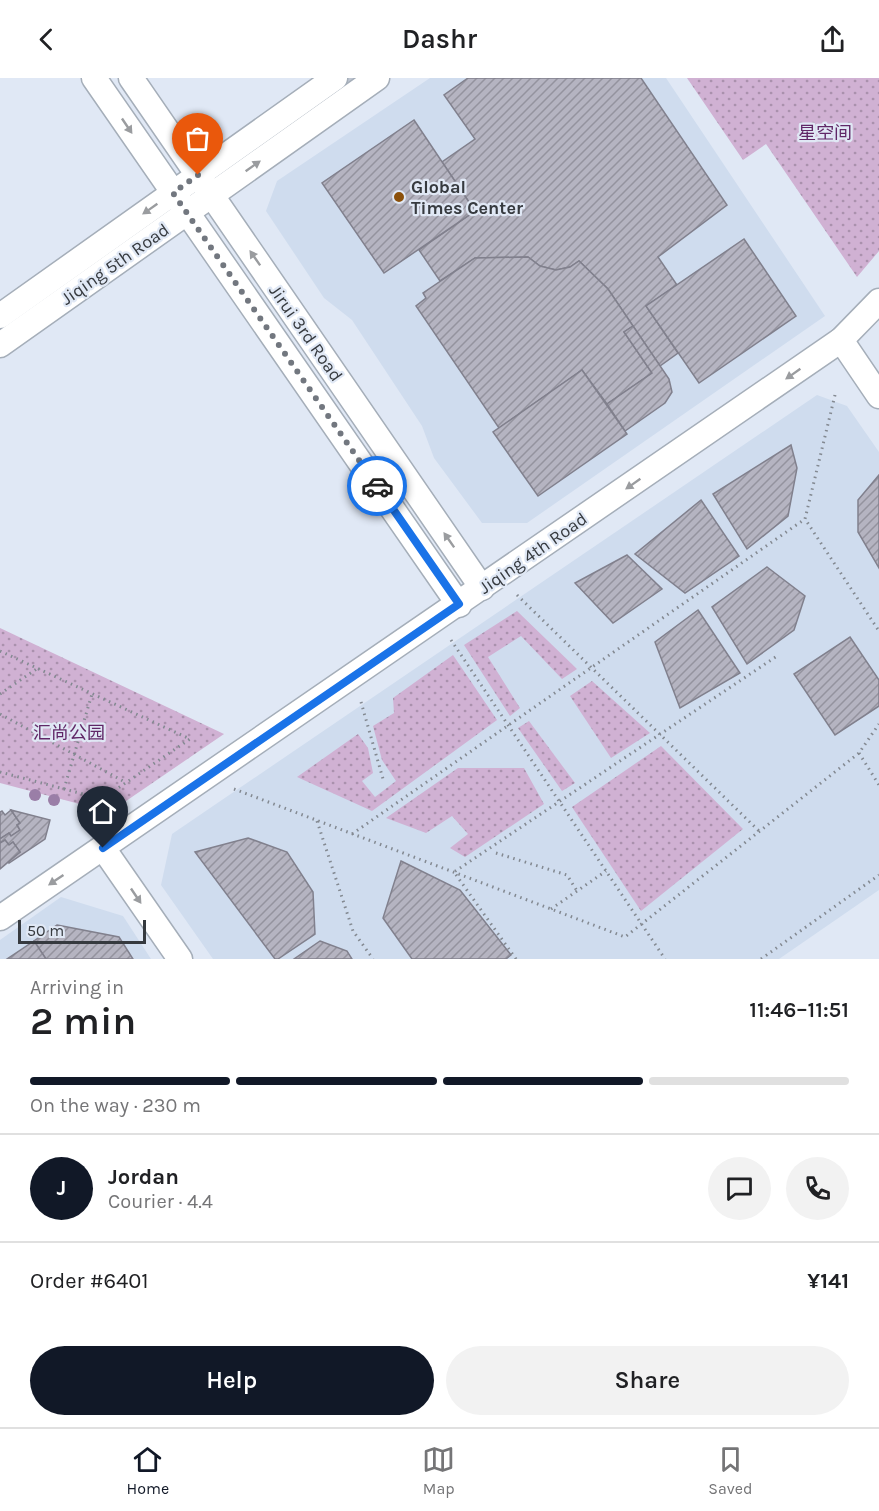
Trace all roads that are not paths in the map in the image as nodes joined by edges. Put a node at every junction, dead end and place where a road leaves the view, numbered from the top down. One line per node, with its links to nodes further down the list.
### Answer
1 (94, 78): 6 (street, Jirui 3rd Road, one-way to 6)
2 (131, 78): 5 (street, Jirui 3rd Road)
3 (335, 78): 5 (street, Jiqing 5th Road)
4 (377, 78): 7 (street, Jiqing 5th Road, one-way to 4)
5 (198, 175): 6 (street, Jiqing 5th Road); 7 (street, Jirui 3rd Road)
6 (173, 193): 8 (street, Jirui 3rd Road); 10 (street, Jiqing 5th Road, one-way to 10)
7 (212, 196): 8 (street, Jiqing 5th Road); 14 (street, Jirui 3rd Road, one-way to 7)
8 (186, 213): 12 (street, Jiqing 5th Road); 15 (street, Jirui 3rd Road)
9 (879, 301): 11 (street, Jiqing 4th Road)
10 (0, 316)
11 (841, 340): 13 (street); 14 (street, Jiqing 4th Road, one-way to 14)
12 (0, 345)
13 (879, 396)
14 (482, 588): 15 (street, Jiqing 4th Road)
15 (459, 604): 16 (street, Jiqing 4th Road)
16 (103, 848): 17 (street, Jiqing 4th Road, one-way to 17); 18 (street, one-way to 18)
17 (0, 918)
18 (180, 959)

